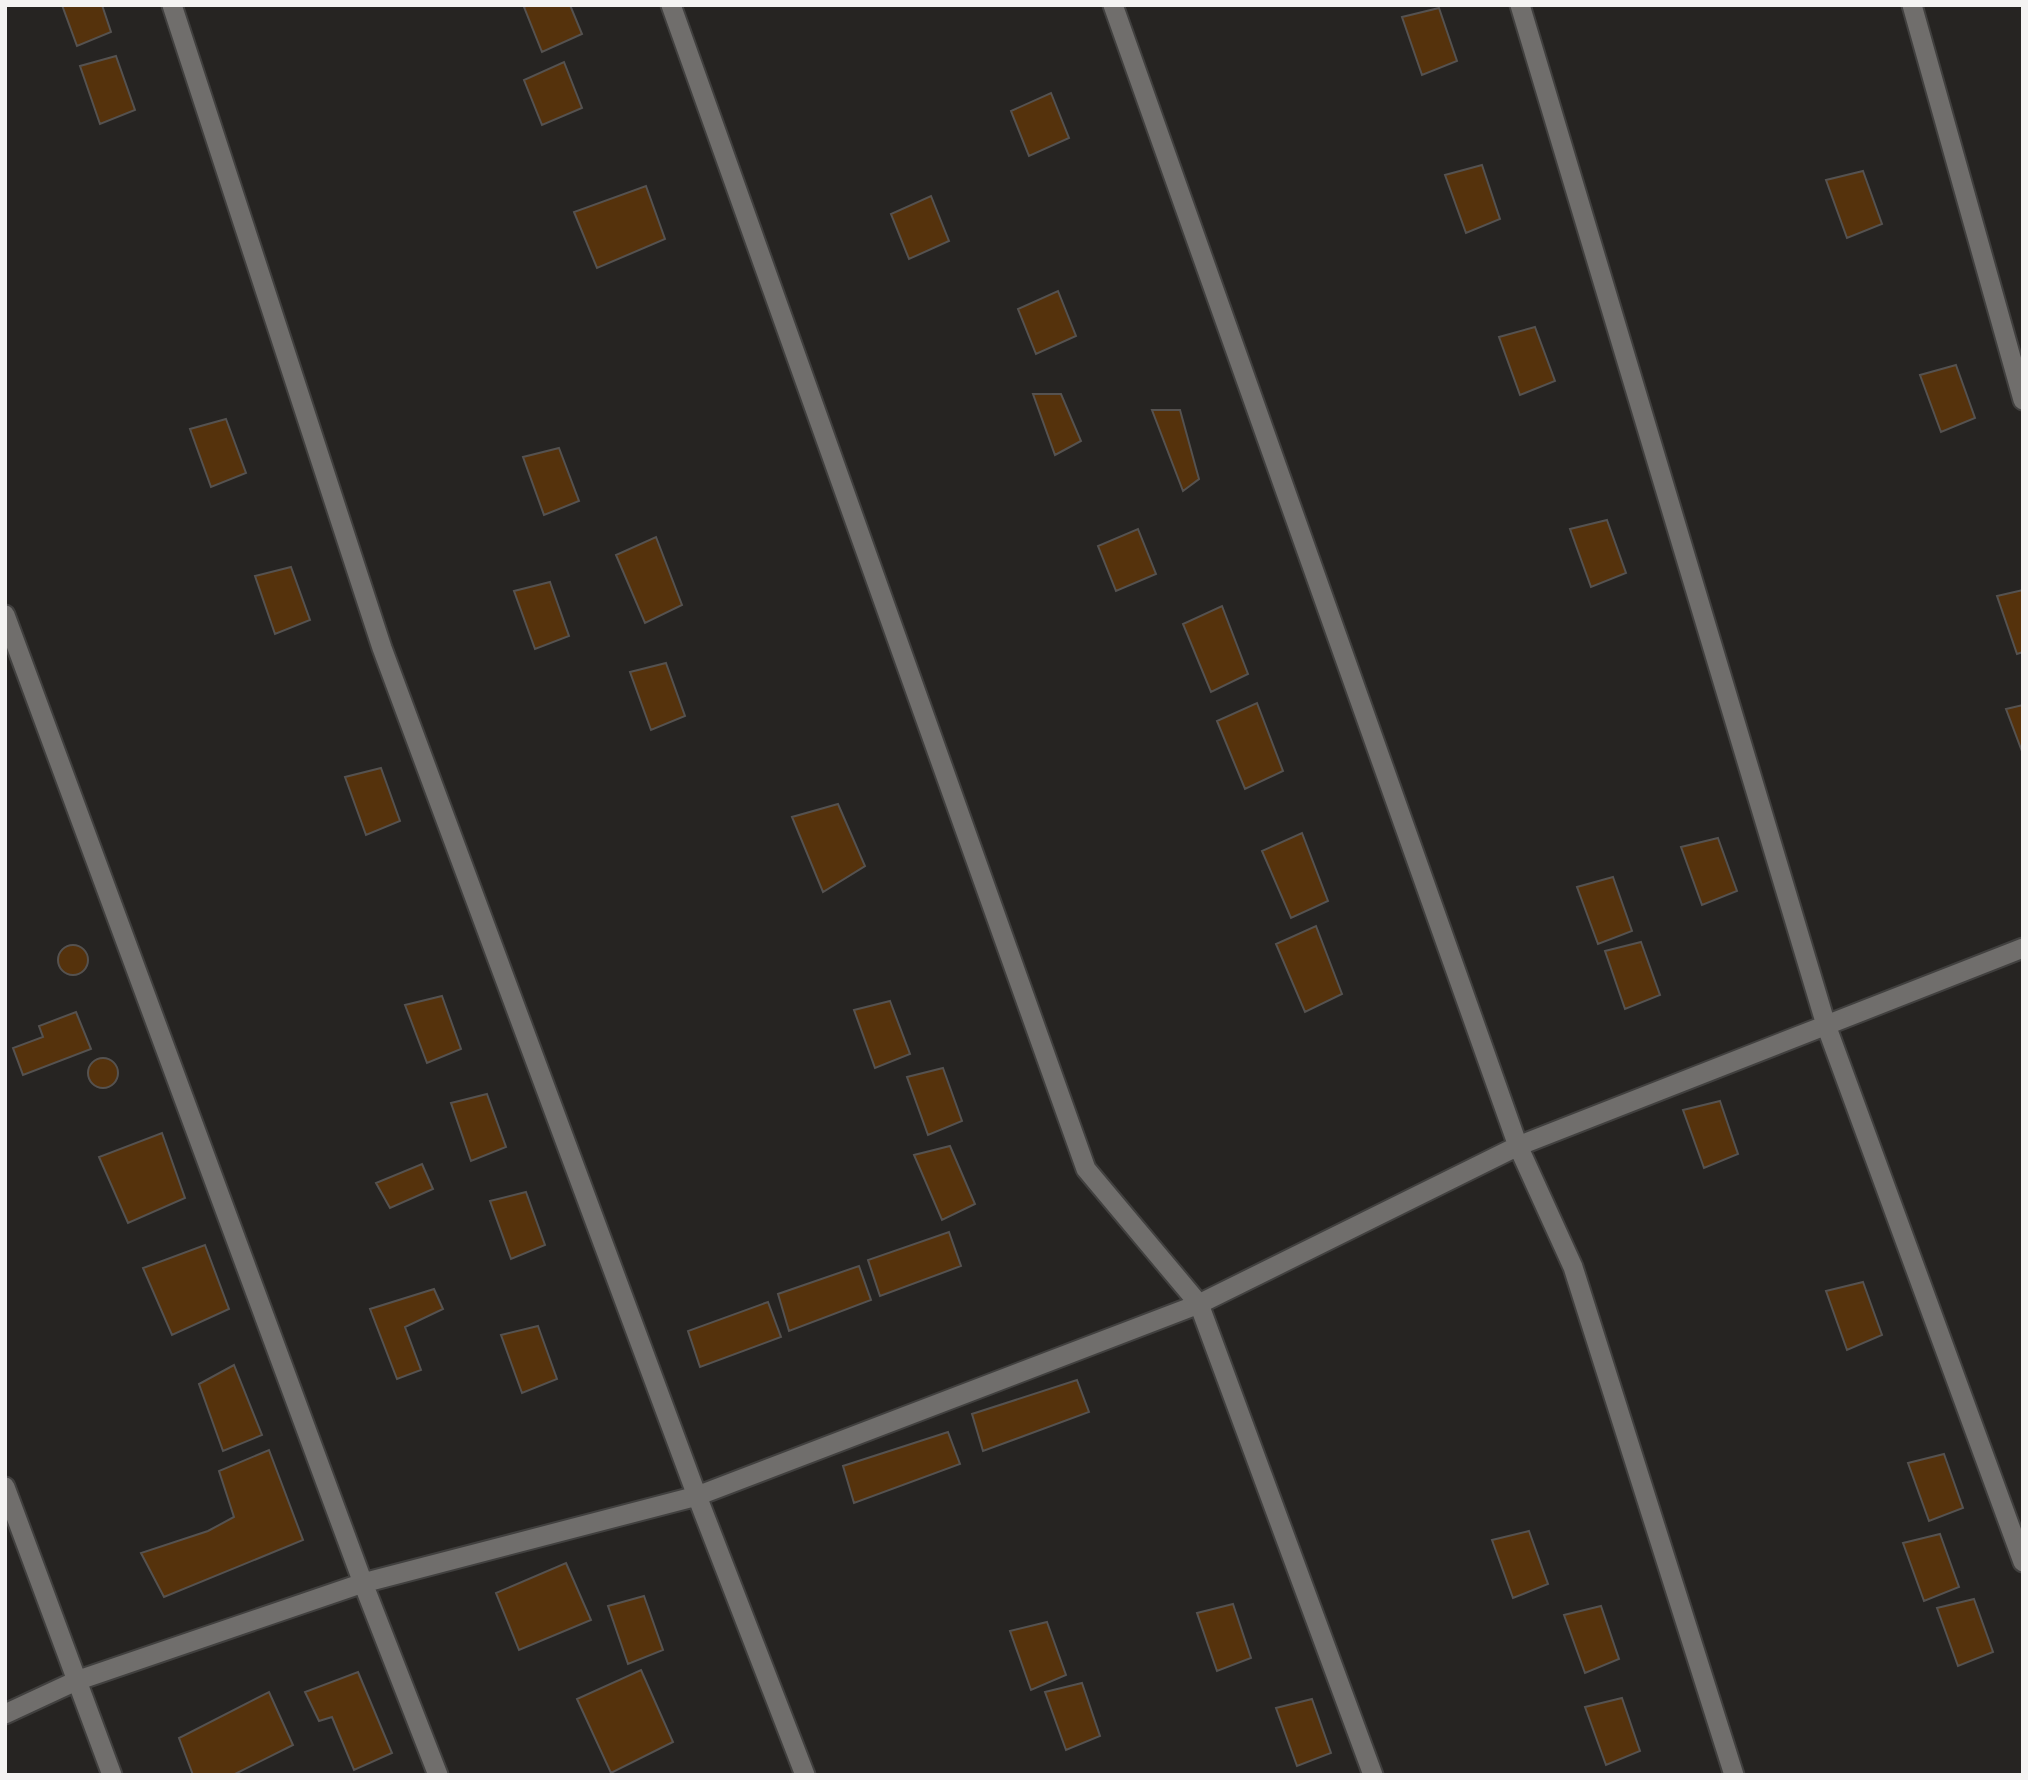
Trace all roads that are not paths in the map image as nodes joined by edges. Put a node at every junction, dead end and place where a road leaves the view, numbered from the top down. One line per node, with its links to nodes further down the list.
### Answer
1 (172, 5): 13 (street)
2 (671, 5): 11 (street)
3 (1113, 5): 10 (street)
4 (1520, 5): 9 (street)
5 (1912, 5): 6 (street)
6 (2023, 400)
7 (5, 615): 15 (street)
8 (2023, 948): 9 (street)
9 (1826, 1026): 10 (street); 14 (street)
10 (1518, 1146): 11 (street); 22 (street)
11 (1199, 1304): 13 (street); 21 (street)
12 (5, 1487): 16 (street)
13 (697, 1496): 15 (street); 20 (street)
14 (2023, 1562)
15 (363, 1583): 16 (street); 19 (street)
16 (76, 1681): 17 (street); 18 (street)
17 (5, 1714)
18 (113, 1775)
19 (438, 1775)
20 (805, 1775)
21 (1373, 1775)
22 (1734, 1775)

